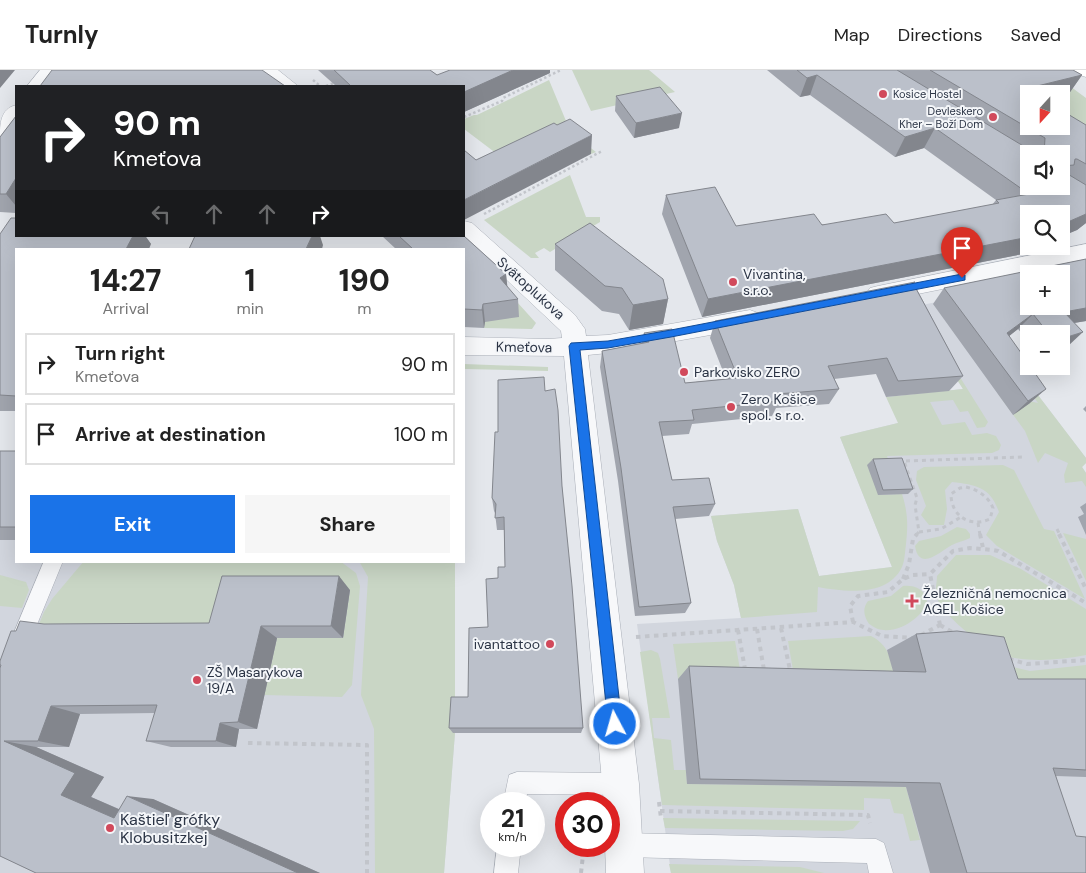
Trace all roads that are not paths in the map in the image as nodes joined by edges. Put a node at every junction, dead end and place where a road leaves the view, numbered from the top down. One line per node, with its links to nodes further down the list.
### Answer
1 (49, 70): 5 (street)
2 (267, 70): 6 (street)
3 (1082, 70): 4 (street)
4 (1086, 72)
5 (37, 85)
6 (288, 85)
7 (15, 112): 8 (street)
8 (0, 132)
9 (474, 221): 14 (street, Svätoplukova)
10 (1086, 252): 11 (street)
11 (854, 298)
12 (769, 315): 14 (street, Kmeťova)
13 (465, 346): 14 (street, Kmeťova)
14 (574, 346): 17 (street, Svätoplukova)
15 (53, 563): 16 (lane)
16 (12, 661)
17 (621, 784): 18 (lane); 21 (street, Svätoplukova)
18 (516, 792)
19 (508, 857): 22 (lane)
20 (878, 862): 21 (lane)
21 (624, 865)
22 (506, 873)

